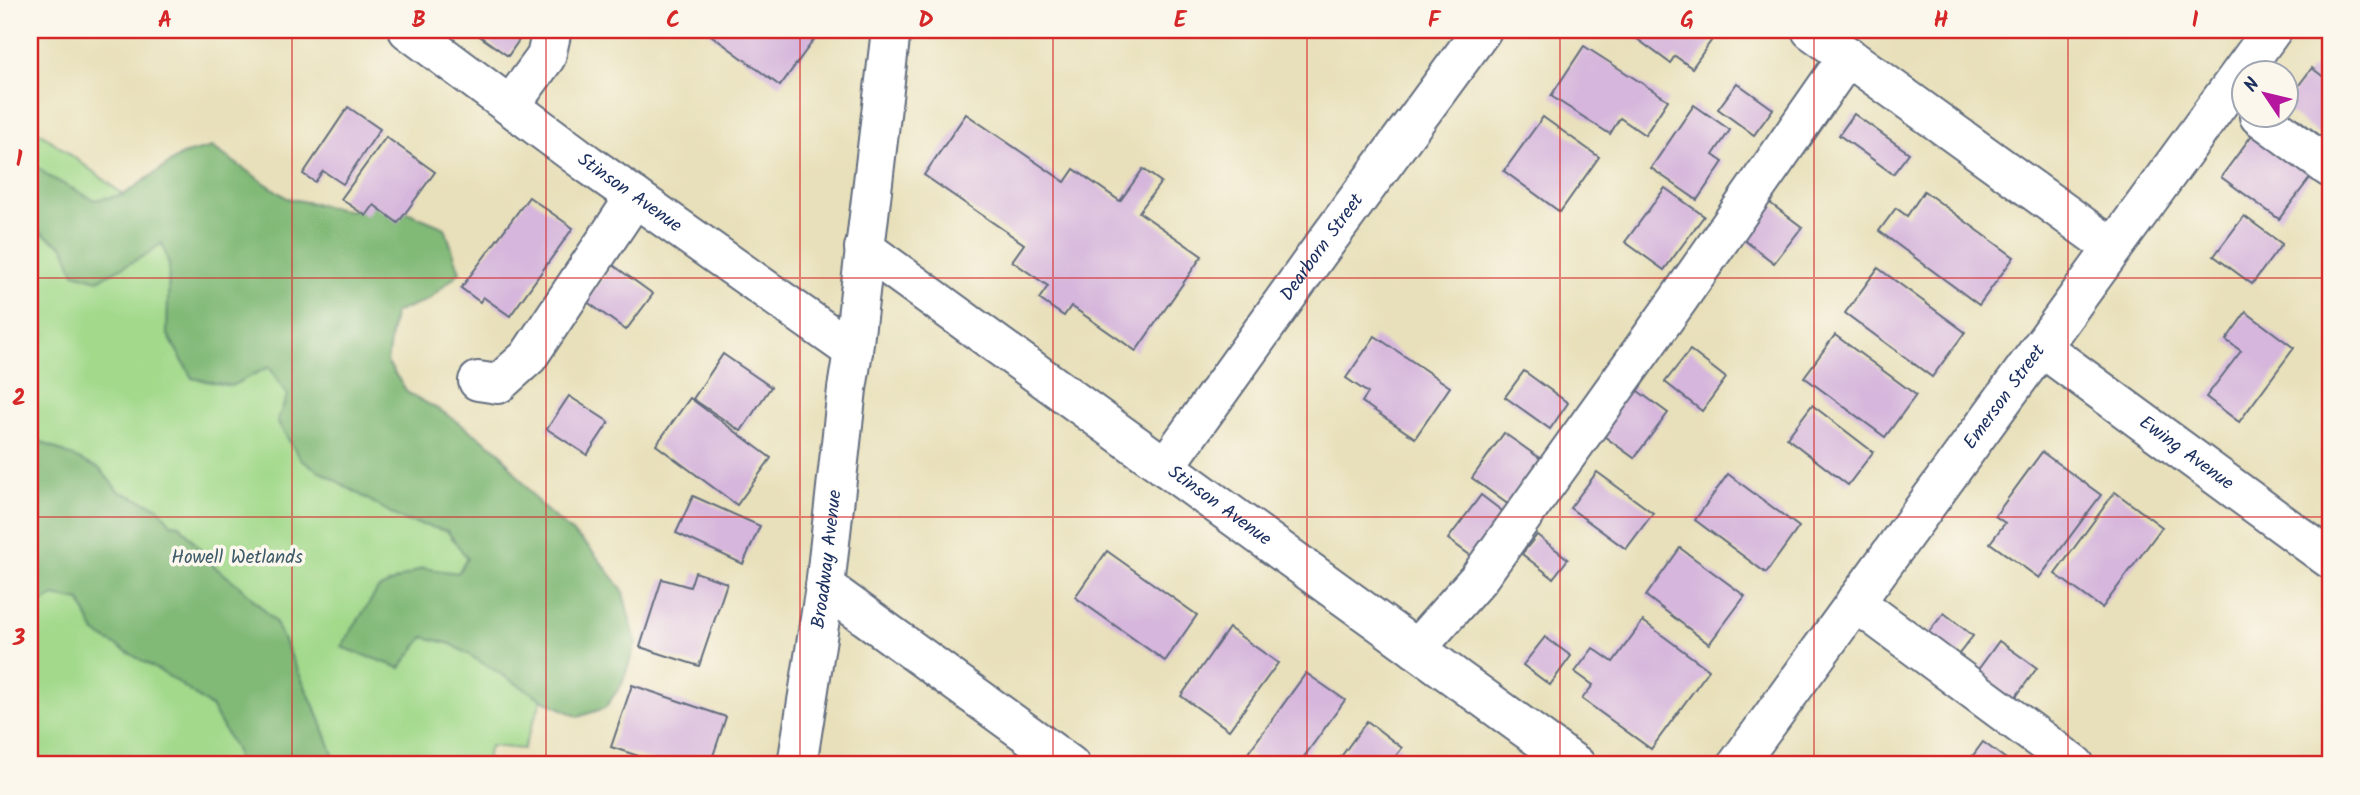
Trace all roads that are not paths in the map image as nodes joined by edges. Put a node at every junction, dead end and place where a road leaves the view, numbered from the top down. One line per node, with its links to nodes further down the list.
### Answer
1 (408, 30): 10 (street, Stinson Avenue)
2 (552, 30): 10 (street)
3 (891, 30): 14 (street)
4 (1482, 30): 19 (street, Dearborn Street)
5 (1811, 30): 7 (street)
6 (2272, 30): 8 (street, Emerson Street)
7 (1848, 56): 15 (street); 23 (street)
8 (2256, 60)
9 (2230, 105): 15 (street, Emerson Street)
10 (510, 106): 13 (street, Stinson Avenue)
11 (2278, 130): 12 (street)
12 (2330, 168)
13 (635, 197): 17 (street, Stinson Avenue); 18 (street)
14 (864, 248): 17 (street, Broadway Avenue); 19 (street, Stinson Avenue)
15 (2113, 248): 16 (street, Emerson Street)
16 (2041, 347): 20 (street, Ewing Avenue); 22 (street, Emerson Street)
17 (853, 351): 21 (street, Broadway Avenue)
18 (478, 381)
19 (1165, 467): 23 (street, Stinson Avenue)
20 (2330, 559)
21 (825, 587): 24 (street, Broadway Avenue); 25 (street)
22 (1855, 602): 27 (street, Emerson Street); 28 (street)
23 (1416, 649): 26 (street, Stinson Avenue)
24 (797, 765)
25 (1070, 765)
26 (1576, 765)
27 (1737, 765)
28 (2075, 765)

